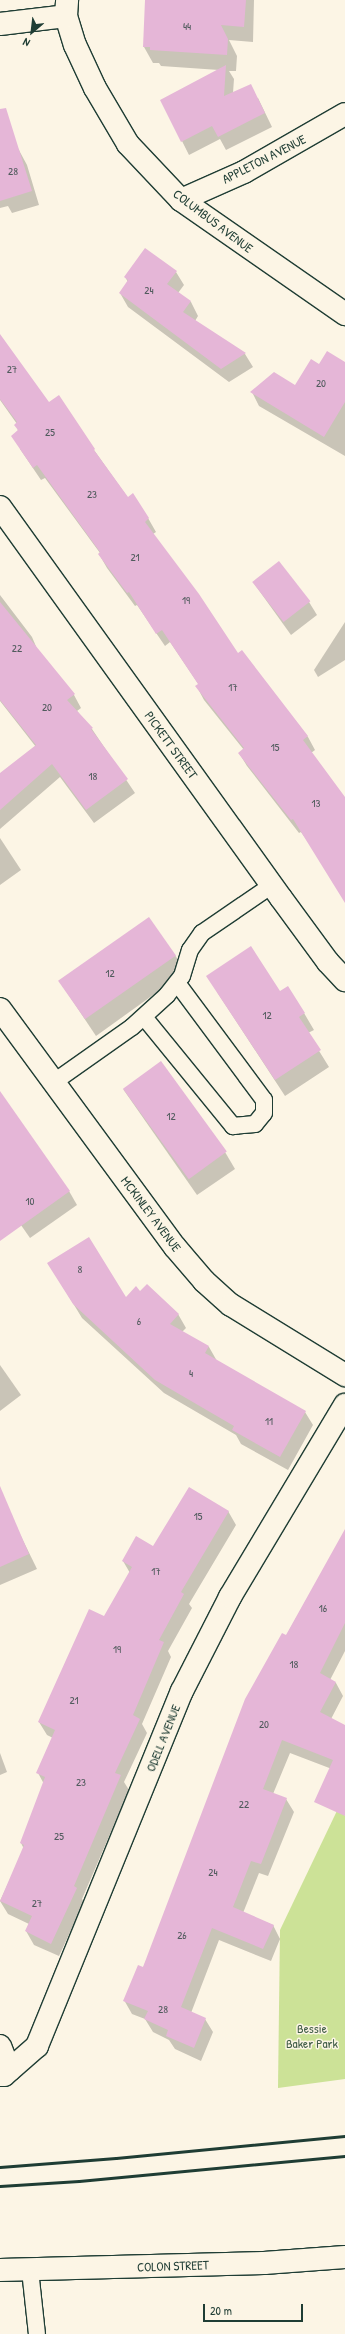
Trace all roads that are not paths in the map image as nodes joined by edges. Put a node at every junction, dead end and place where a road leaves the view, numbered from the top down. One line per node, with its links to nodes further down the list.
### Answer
1 (66, 8): 2 (street); 4 (street, COLUMBUS AVENUE)
2 (0, 24)
3 (345, 114): 4 (street, APPLETON AVENUE)
4 (181, 200): 5 (street, COLUMBUS AVENUE)
5 (345, 314)
6 (0, 507): 7 (street, PICKETT STREET)
7 (272, 885): 8 (street, PICKETT STREET); 9 (lane)
8 (345, 980)
9 (177, 983): 11 (lane); 11 (lane)
10 (0, 1009): 12 (street, MCKINLEY AVENUE)
11 (144, 1016): 12 (lane)
12 (54, 1082): 13 (street, MCKINLEY AVENUE)
13 (345, 1375)
14 (345, 1405): 16 (street, ODELL AVENUE)
15 (0, 2046): 16 (street)
16 (5, 2073)
17 (345, 2257): 19 (street, COLON STREET)
18 (0, 2270): 19 (street, COLON STREET)
19 (30, 2270): 20 (lane)
20 (37, 2334)

